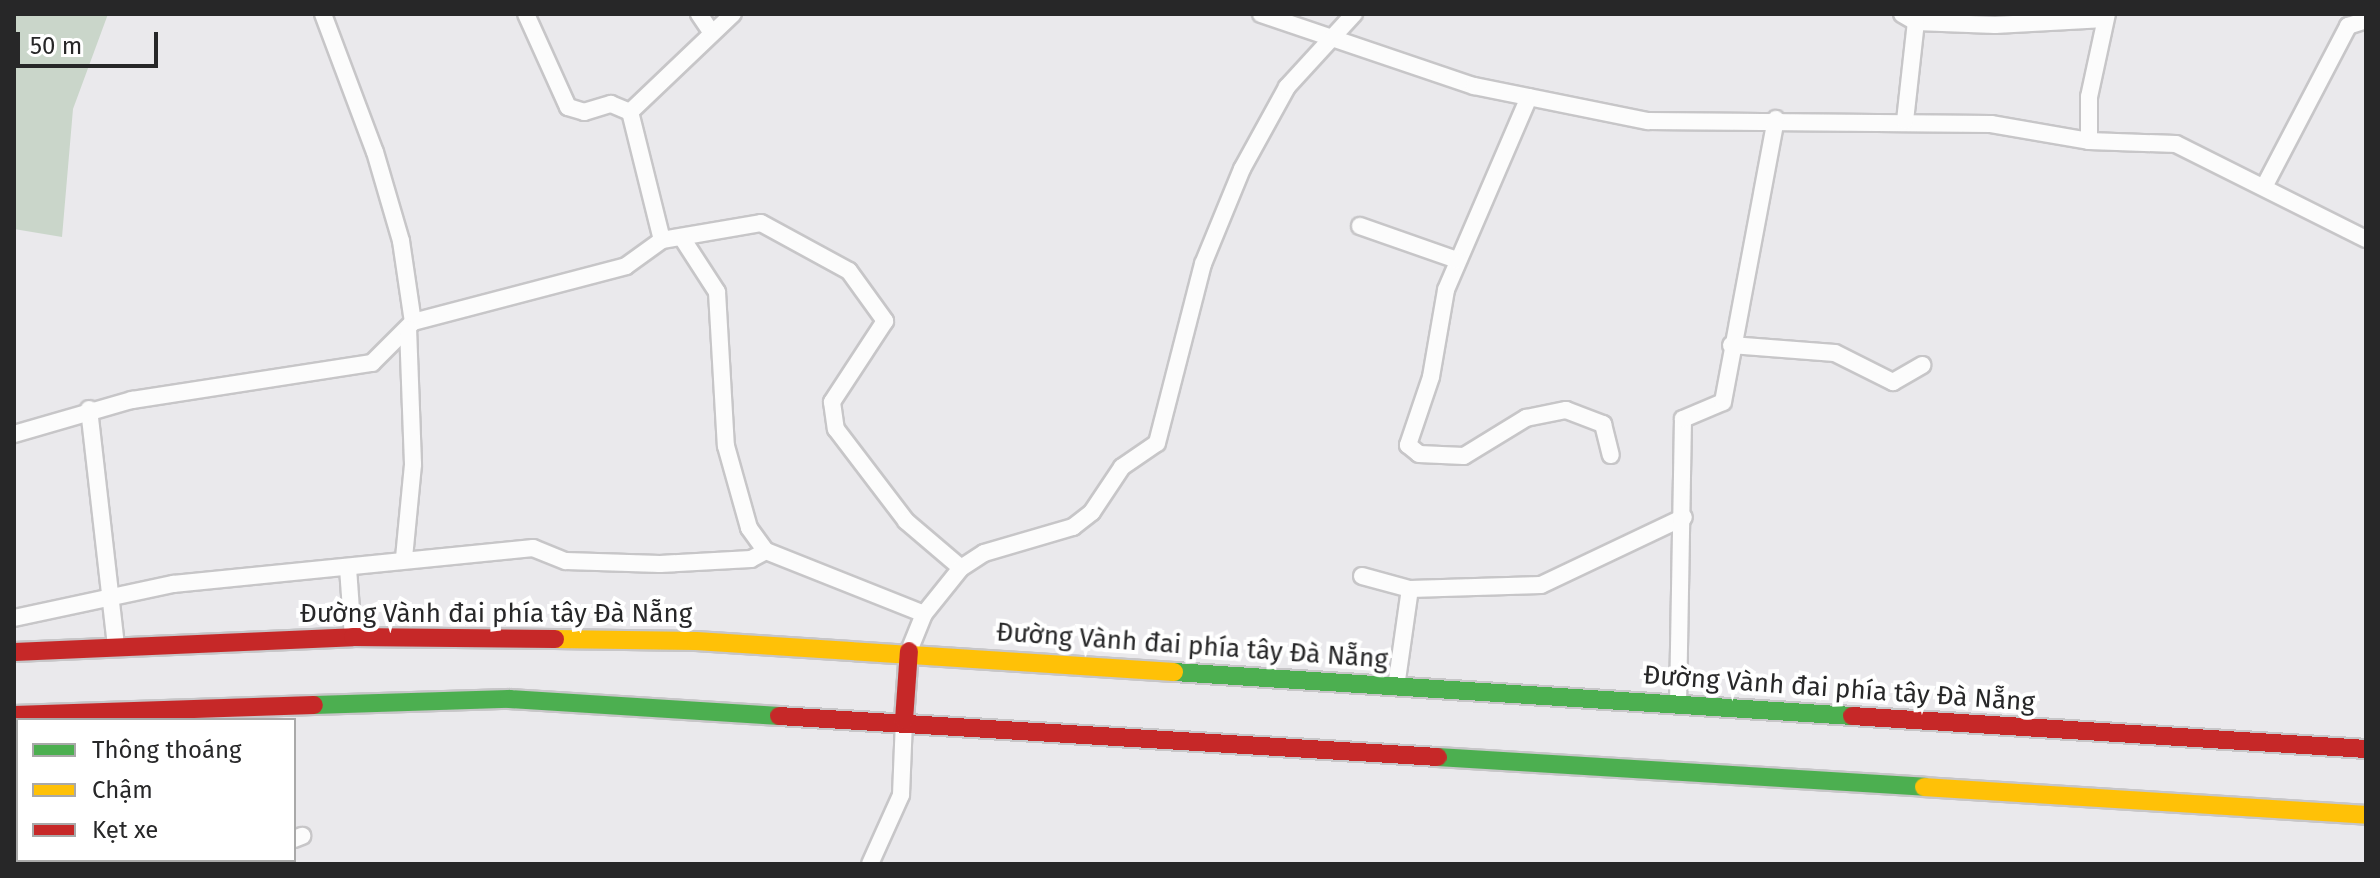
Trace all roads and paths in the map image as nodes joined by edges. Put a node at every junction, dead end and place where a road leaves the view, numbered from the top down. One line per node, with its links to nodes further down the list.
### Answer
1 (323, 14): 23 (street)
2 (526, 14): 13 (street)
3 (699, 14): 10 (street)
4 (733, 14): 10 (street)
5 (1261, 14): 11 (street)
6 (1354, 14): 11 (street)
7 (2106, 17): 8 (street); 16 (street)
8 (1909, 18): 15 (street)
9 (2366, 20): 17 (street)
10 (712, 33): 13 (street)
11 (1329, 40): 12 (street); 33 (street)
12 (1529, 97): 14 (street); 22 (street)
13 (630, 112): 20 (street)
14 (1776, 119): 15 (street); 24 (street)
15 (1905, 121): 16 (street)
16 (2089, 141): 17 (street)
17 (2264, 187): 19 (street)
18 (1360, 226): 22 (street)
19 (2366, 239)
20 (662, 240): 21 (street); 23 (street)
21 (684, 241): 30 (street); 33 (street)
22 (1457, 260): 28 (street)
23 (410, 325): 26 (street); 31 (street)
24 (1731, 345): 25 (street); 29 (street)
25 (1922, 365)
26 (89, 409): 27 (street); 36 (street)
27 (14, 434)
28 (1611, 455)
29 (1684, 517): 35 (street); 44 (street)
30 (766, 551): 31 (street); 37 (street)
31 (404, 558): 32 (street)
32 (348, 568): 36 (street); 39 (street)
33 (961, 568): 37 (street)
34 (1362, 576): 35 (street)
35 (1410, 589): 43 (street)
36 (112, 594): 38 (street); 40 (street)
37 (924, 614): 41 (street)
38 (14, 618)
39 (353, 637): 40 (main road, Đường Vành đai phía tây Đà Nẵng); 41 (main road, Đường Vành đai phía tây Đà Nẵng)
40 (116, 645): 42 (main road, Đường Vành đai phía tây Đà Nẵng)
41 (909, 651): 43 (main road, Đường Vành đai phía tây Đà Nẵng); 47 (main road)
42 (14, 652)
43 (1396, 687): 44 (main road, Đường Vành đai phía tây Đà Nẵng)
44 (1678, 705): 48 (main road, Đường Vành đai phía tây Đà Nẵng)
45 (240, 712): 46 (main road); 47 (main road)
46 (14, 715)
47 (904, 720): 49 (main road); 50 (street)
48 (2366, 749)
49 (2366, 815)
50 (870, 864)

